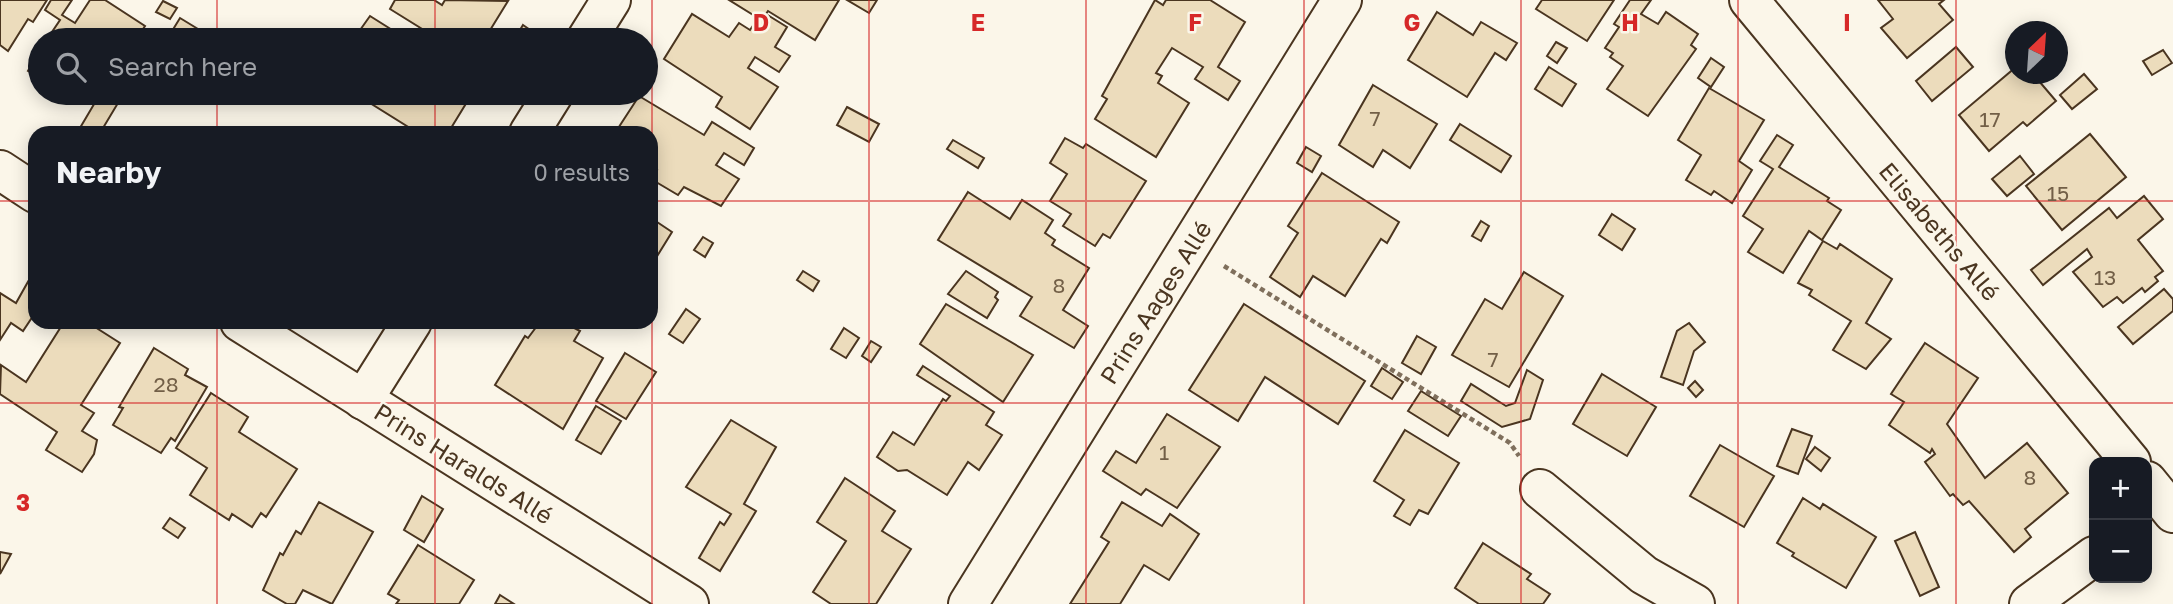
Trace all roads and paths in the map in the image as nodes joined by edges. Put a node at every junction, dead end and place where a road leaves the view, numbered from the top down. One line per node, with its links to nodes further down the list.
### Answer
1 (611, 0): 4 (street)
2 (1342, 0): 9 (street, Prins Aages Allé)
3 (1749, 0): 13 (street, Elisabeths Allé)
4 (594, 28)
5 (546, 105): 6 (street)
6 (533, 126)
7 (0, 170): 8 (street)
8 (28, 188)
9 (1190, 245): 14 (path); 17 (street, Prins Aages Allé)
10 (251, 329): 12 (street, Prins Haralds Allé)
11 (408, 329): 12 (street)
12 (363, 400): 16 (street, Prins Haralds Allé)
13 (2128, 457)
14 (1540, 489): 18 (street)
15 (2089, 560): 19 (street)
16 (689, 604)
17 (968, 604)
18 (1695, 604)
19 (2029, 604)

